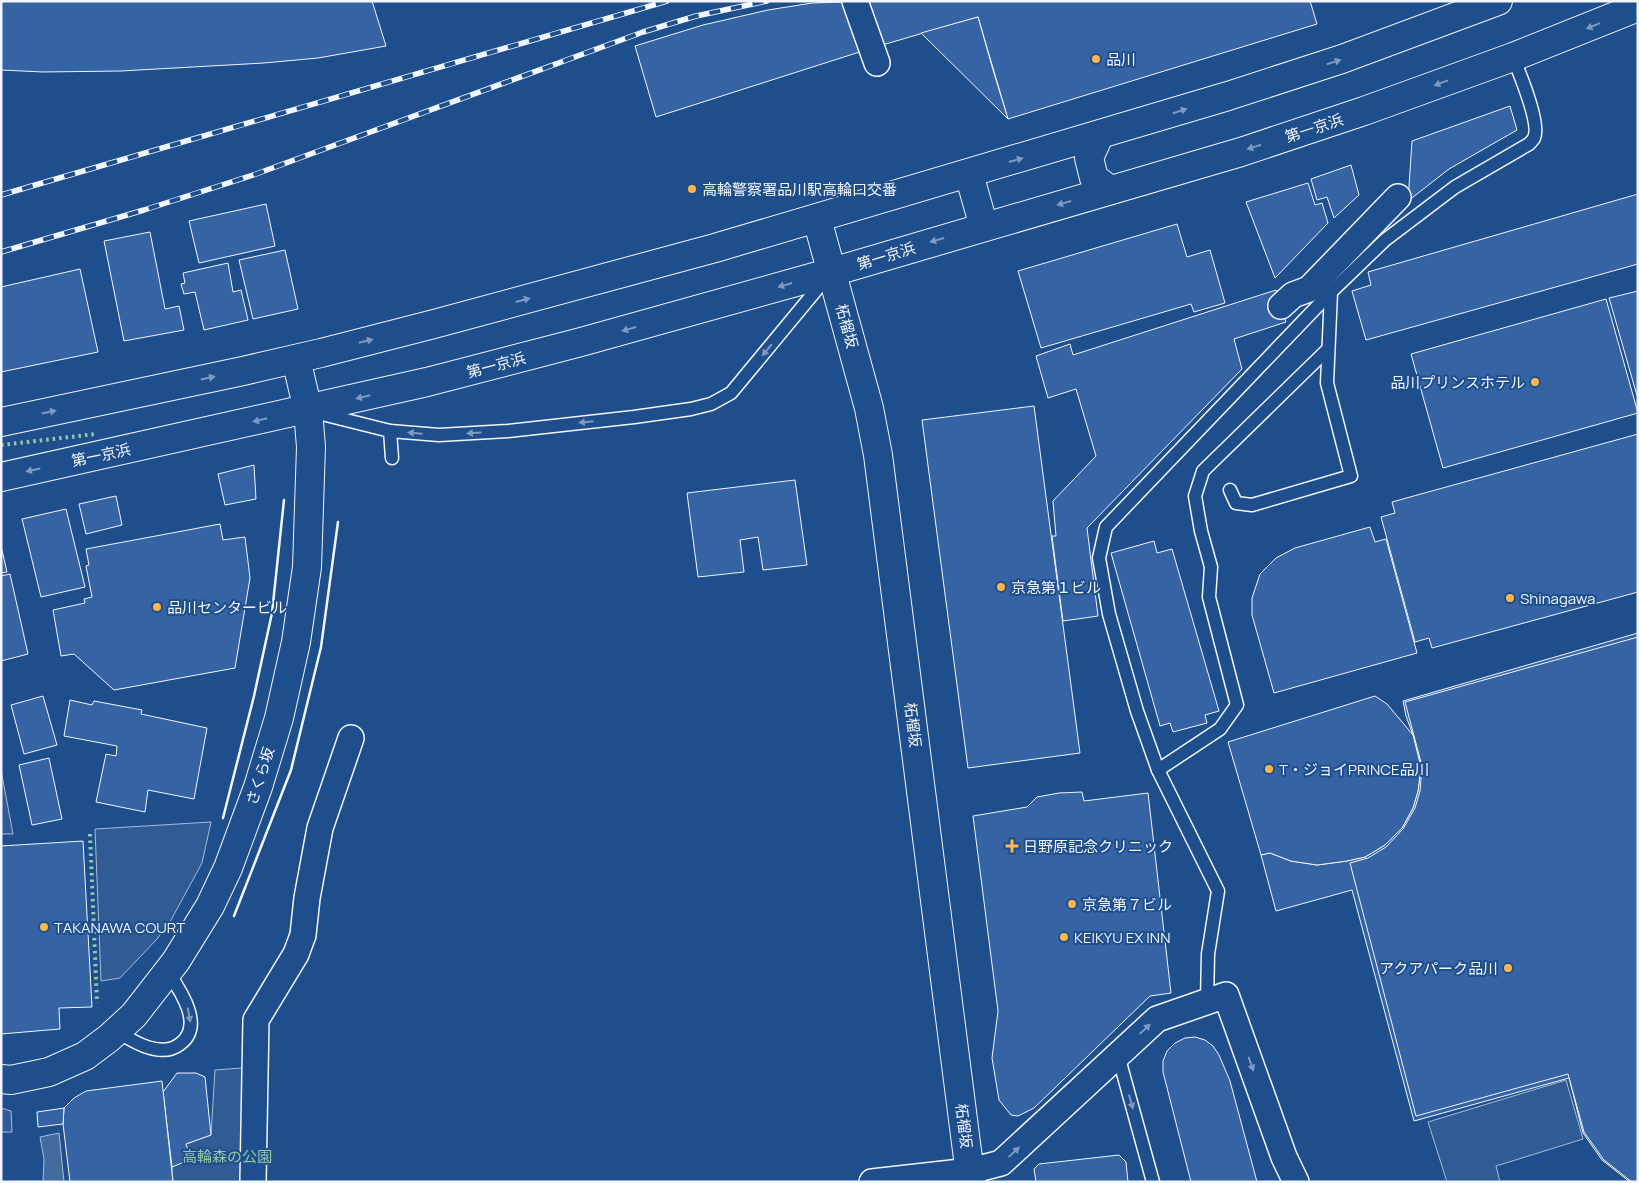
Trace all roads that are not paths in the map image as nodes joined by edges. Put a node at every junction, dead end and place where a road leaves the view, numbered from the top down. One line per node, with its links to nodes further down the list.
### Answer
1 (855, 1): 5 (street)
2 (1498, 1): 6 (main road, one-way to 2)
3 (1638, 8): 4 (main road, 第一京浜, one-way to 4)
4 (1513, 57): 8 (main road, 第一京浜, one-way to 8); 13 (lane)
5 (877, 63)
6 (1099, 136): 7 (main road, one-way to 6); 8 (main road)
7 (969, 174): 10 (main road); 11 (main road)
8 (1110, 190): 11 (main road, 第一京浜, one-way to 11)
9 (1398, 197): 14 (street)
10 (817, 219): 12 (main road, 柘榴坂); 16 (main road, one-way to 10)
11 (984, 227): 12 (main road, 第一京浜, one-way to 12)
12 (832, 272): 17 (main road, 第一京浜, one-way to 17); 19 (lane, one-way to 19); 30 (main road, 柘榴坂)
13 (1331, 292): 15 (lane); 24 (lane)
14 (1280, 306)
15 (1328, 350): 22 (lane); 24 (lane)
16 (296, 359): 17 (main road, さくら坂); 18 (main road, one-way to 16)
17 (308, 410): 19 (lane); 21 (main road, 第一京浜, one-way to 21); 25 (main road, さくら坂)
18 (1, 422)
19 (390, 431): 20 (lane)
20 (392, 458)
21 (1, 477)
22 (1230, 490)
23 (351, 738): 31 (street)
24 (1158, 770): 26 (lane)
25 (168, 972): 27 (main road, さくら坂); 27 (lane, one-way to 27)
26 (1207, 1001): 28 (street, one-way to 26); 34 (street, one-way to 34)
27 (116, 1031): 29 (main road, さくら坂)
28 (1118, 1055): 30 (street, one-way to 28); 33 (lane, one-way to 33)
29 (1, 1079)
30 (971, 1177): 32 (street)
31 (253, 1182)
32 (872, 1182)
33 (1153, 1182)
34 (1296, 1182)

